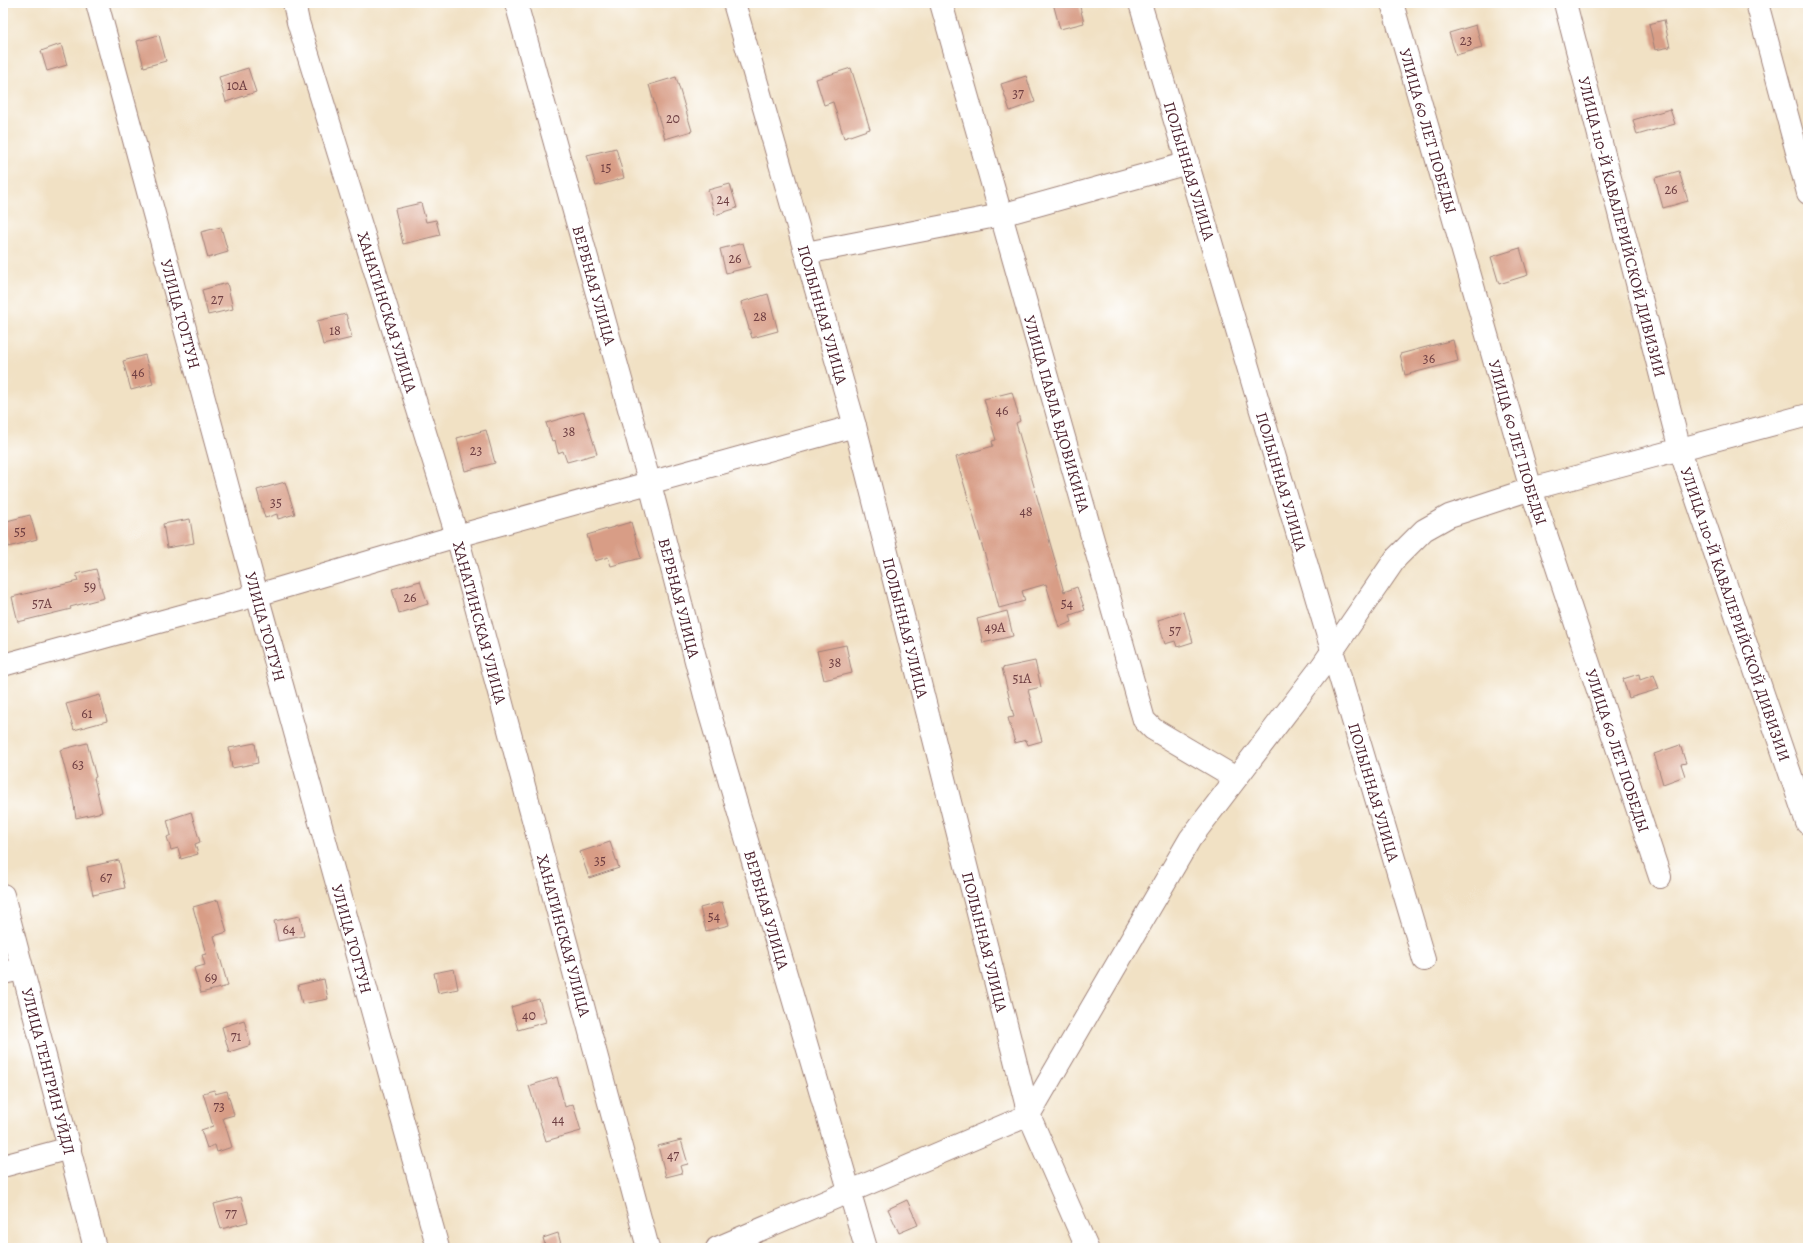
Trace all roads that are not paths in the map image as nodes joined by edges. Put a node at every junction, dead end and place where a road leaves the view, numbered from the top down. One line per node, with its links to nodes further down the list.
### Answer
1 (97, 3): 20 (street, УЛИЦА ТОГТУН)
2 (294, 3): 19 (street, ХАНАТИНСКАЯ УЛИЦА)
3 (516, 3): 17 (street, ВЕРБНАЯ УЛИЦА)
4 (734, 3): 13 (street, ПОЛЫННАЯ УЛИЦА)
5 (941, 3): 12 (street, УЛИЦА ПАВЛА ВДОВИКИНА)
6 (1140, 3): 10 (street, ПОЛЫННАЯ УЛИЦА)
7 (1392, 3): 18 (street, УЛИЦА 60 ЛЕТ ПОБЕДЫ)
8 (1565, 3): 16 (street, УЛИЦА 110-Й КАВАЛЕРИЙСКОЙ ДИВИЗИИ)
9 (1757, 3): 11 (street)
10 (1188, 163): 12 (street); 21 (street, ПОЛЫННАЯ УЛИЦА)
11 (1808, 193)
12 (1001, 215): 13 (street); 23 (street, УЛИЦА ПАВЛА ВДОВИКИНА)
13 (806, 253): 15 (street, ПОЛЫННАЯ УЛИЦА)
14 (1808, 415): 16 (street)
15 (855, 426): 17 (street); 29 (street, ПОЛЫННАЯ УЛИЦА)
16 (1680, 450): 18 (street); 24 (street, УЛИЦА 110-Й КАВАЛЕРИЙСКОЙ ДИВИЗИИ)
17 (650, 484): 19 (street); 32 (street, ВЕРБНАЯ УЛИЦА)
18 (1531, 489): 21 (street); 25 (street, УЛИЦА 60 ЛЕТ ПОБЕДЫ)
19 (457, 536): 20 (street); 35 (street, ХАНАТИНСКАЯ УЛИЦА)
20 (257, 595): 22 (street); 34 (street, УЛИЦА ТОГТУН)
21 (1332, 651): 23 (street); 27 (street, ПОЛЫННАЯ УЛИЦА)
22 (3, 665)
23 (1236, 778): 29 (street)
24 (1807, 823)
25 (1660, 877)
26 (3, 895): 28 (street, УЛИЦА ТЕНГРИН УЙДЛ)
27 (1424, 960)
28 (12, 971): 30 (street, УЛИЦА ТЕНГРИН УЙДЛ)
29 (1029, 1115): 32 (street); 38 (street, ПОЛЫННАЯ УЛИЦА)
30 (70, 1148): 31 (street); 33 (street, УЛИЦА ТЕНГРИН УЙДЛ)
31 (3, 1166)
32 (849, 1191): 36 (street); 37 (street, ВЕРБНАЯ УЛИЦА)
33 (95, 1248)
34 (438, 1248)
35 (648, 1248)
36 (717, 1248)
37 (866, 1248)
38 (1088, 1248)

